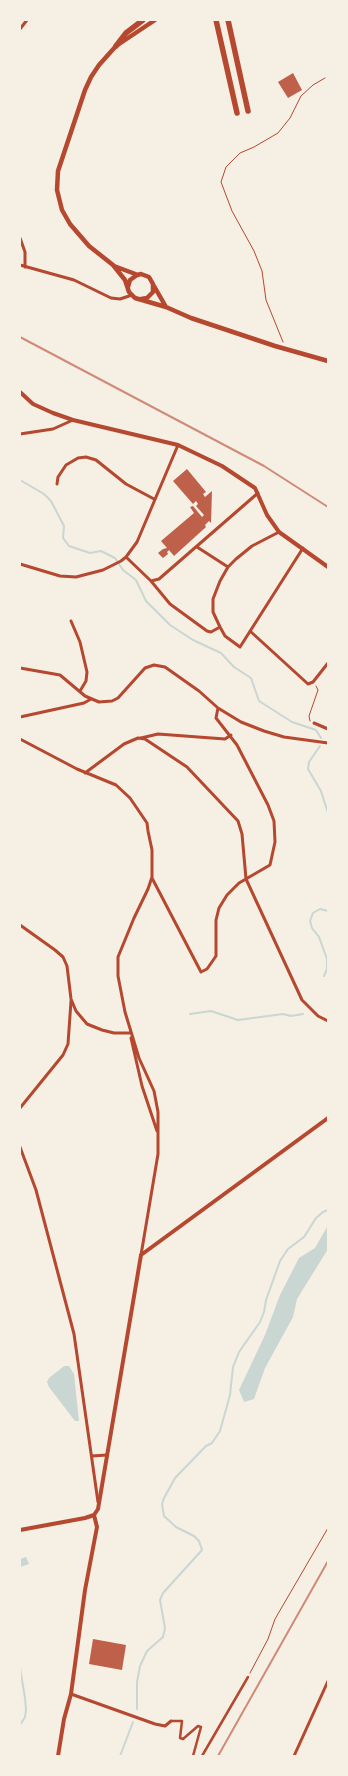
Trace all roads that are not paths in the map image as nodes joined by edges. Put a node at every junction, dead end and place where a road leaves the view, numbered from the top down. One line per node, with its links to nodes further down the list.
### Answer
1 (27, 20): 6 (street)
2 (143, 20): 7 (highway)
3 (155, 20): 7 (main road)
4 (216, 20): 9 (highway)
5 (228, 20): 8 (highway)
6 (20, 29)
7 (116, 46): 12 (main road)
8 (248, 110)
9 (237, 114)
10 (20, 238): 13 (street)
11 (20, 265): 13 (street)
12 (113, 265): 14 (main road); 16 (main road)
13 (25, 267): 17 (street)
14 (138, 275): 15 (main road); 16 (main road)
15 (154, 286): 18 (main road); 19 (main road)
16 (128, 287): 17 (main road)
17 (132, 295): 18 (main road)
18 (141, 299): 19 (main road)
19 (166, 307): 20 (main road)
20 (328, 361)
21 (20, 392): 22 (street)
22 (72, 420): 23 (street); 24 (street)
23 (20, 434)
24 (178, 445): 26 (street); 27 (street)
25 (57, 484): 27 (street)
26 (258, 493): 28 (street); 29 (street)
27 (154, 499): 31 (street)
28 (279, 532): 30 (street); 33 (street)
29 (197, 547): 33 (street); 35 (street)
30 (303, 548): 34 (street); 38 (street)
31 (126, 557): 32 (street); 35 (street)
32 (20, 564)
33 (228, 567): 37 (street)
34 (328, 567)
35 (151, 581): 37 (street)
36 (71, 621): 41 (street)
37 (220, 627): 38 (street)
38 (250, 631): 39 (street)
39 (328, 663)
40 (20, 668): 41 (street)
41 (80, 691): 42 (street)
42 (91, 700): 43 (street); 44 (street)
43 (218, 708): 47 (street); 50 (street)
44 (20, 717)
45 (314, 723): 46 (street)
46 (328, 728)
47 (231, 735): 48 (street); 53 (street)
48 (141, 738): 51 (street); 53 (street)
49 (20, 739): 51 (street)
50 (328, 743)
51 (85, 773): 52 (street)
52 (152, 878): 53 (street); 57 (street)
53 (246, 879): 56 (street)
54 (20, 925): 55 (street)
55 (71, 999): 57 (street); 58 (street)
56 (328, 1022)
57 (131, 1033): 60 (street); 60 (street)
58 (20, 1108)
59 (328, 1118): 62 (street)
60 (158, 1142): 62 (street)
61 (20, 1147): 64 (street)
62 (141, 1255): 63 (street)
63 (107, 1455): 64 (street); 65 (street)
64 (92, 1456): 65 (street)
65 (98, 1504): 66 (street)
66 (94, 1515): 67 (street); 70 (street)
67 (20, 1530)
68 (248, 1677): 74 (street)
69 (328, 1681): 75 (street)
70 (71, 1694): 71 (street); 72 (street)
71 (171, 1721): 73 (street)
72 (58, 1756)
73 (193, 1756)
74 (202, 1756)
75 (294, 1756)

